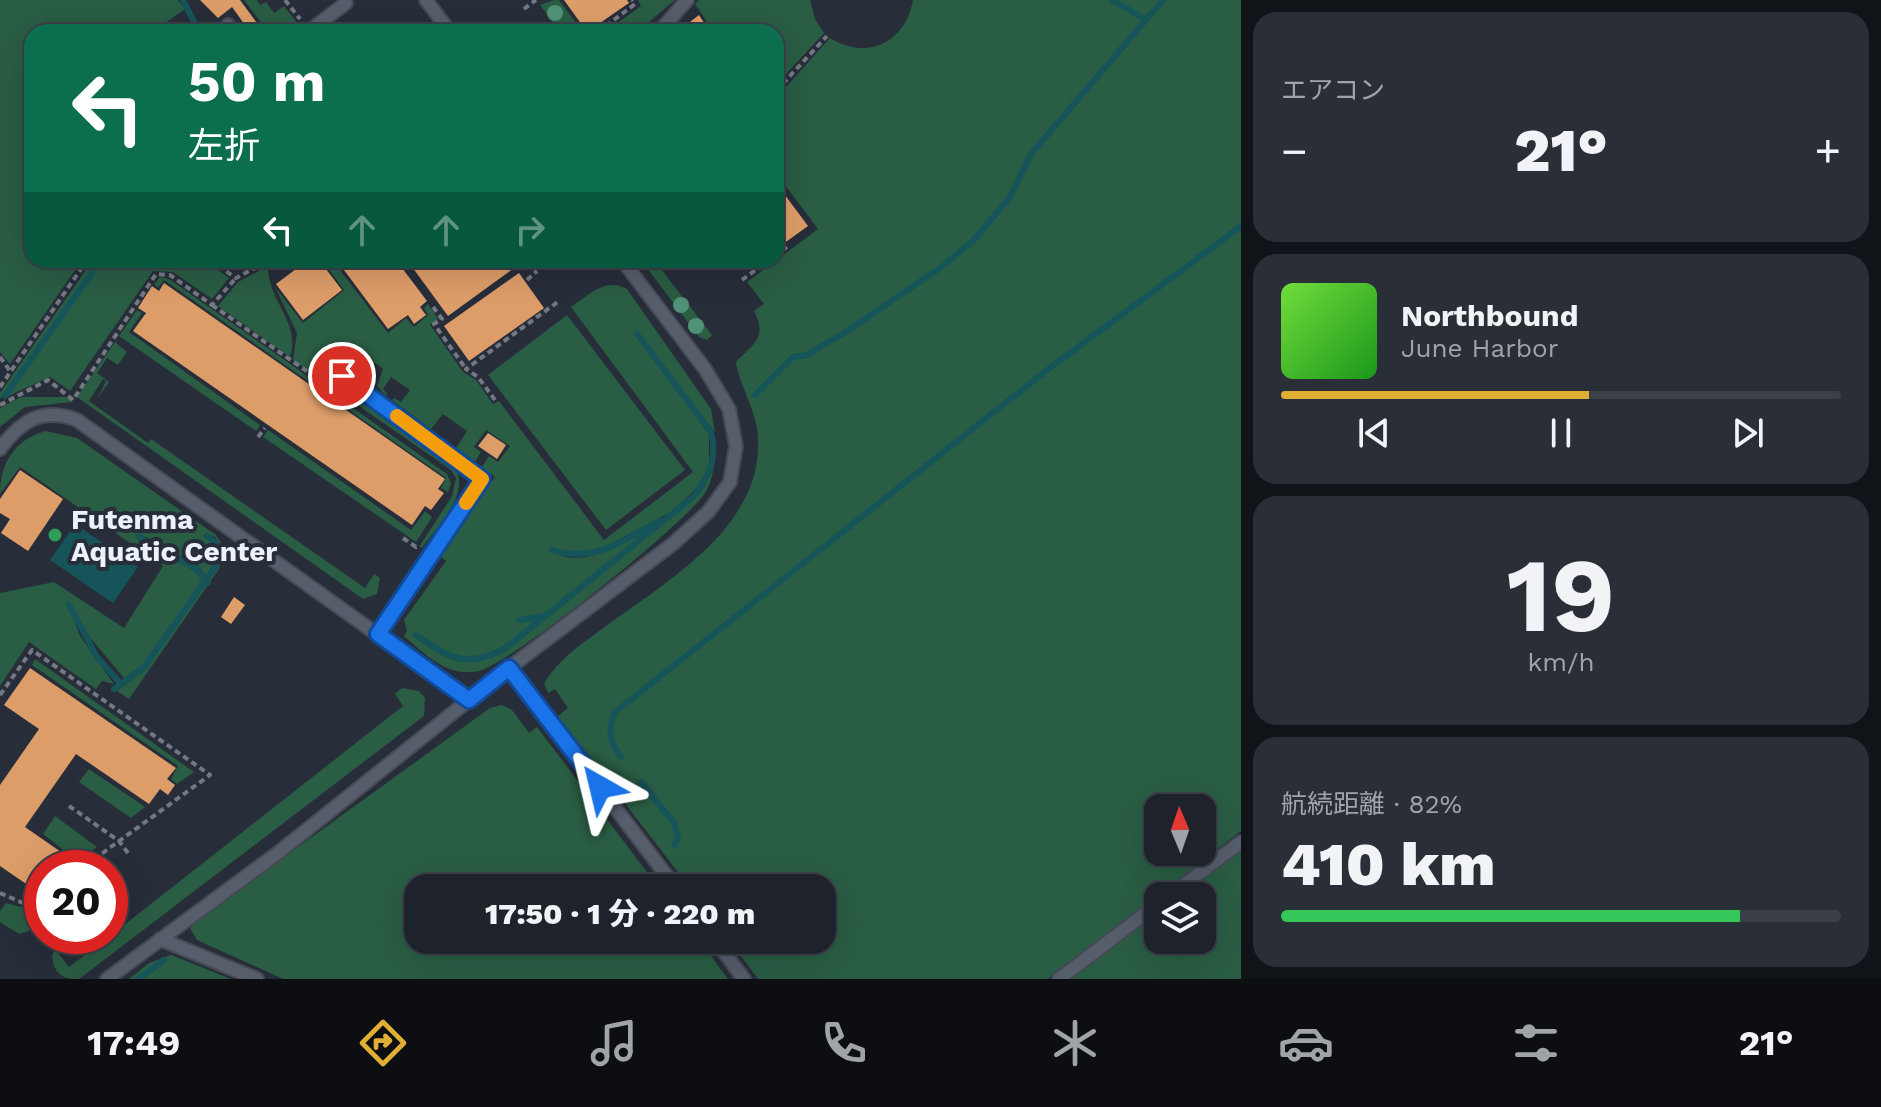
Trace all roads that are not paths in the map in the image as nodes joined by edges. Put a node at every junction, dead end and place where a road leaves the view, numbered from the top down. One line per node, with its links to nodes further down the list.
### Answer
1 (426, 0): 5 (lane)
2 (687, 0): 6 (lane)
3 (346, 3): 4 (lane)
4 (310, 24)
5 (444, 24)
6 (666, 24)
7 (628, 268): 11 (lane)
8 (342, 376): 10 (lane)
9 (0, 449): 10 (lane)
10 (378, 634): 12 (lane)
11 (509, 668): 12 (lane); 14 (lane)
12 (469, 700): 17 (lane)
13 (1241, 842): 15 (lane)
14 (665, 874)
15 (1188, 882)
16 (1144, 915): 22 (lane)
17 (160, 939): 19 (lane); 20 (lane)
18 (725, 954): 21 (lane)
19 (107, 979)
20 (257, 979)
21 (744, 979)
22 (1059, 979)

